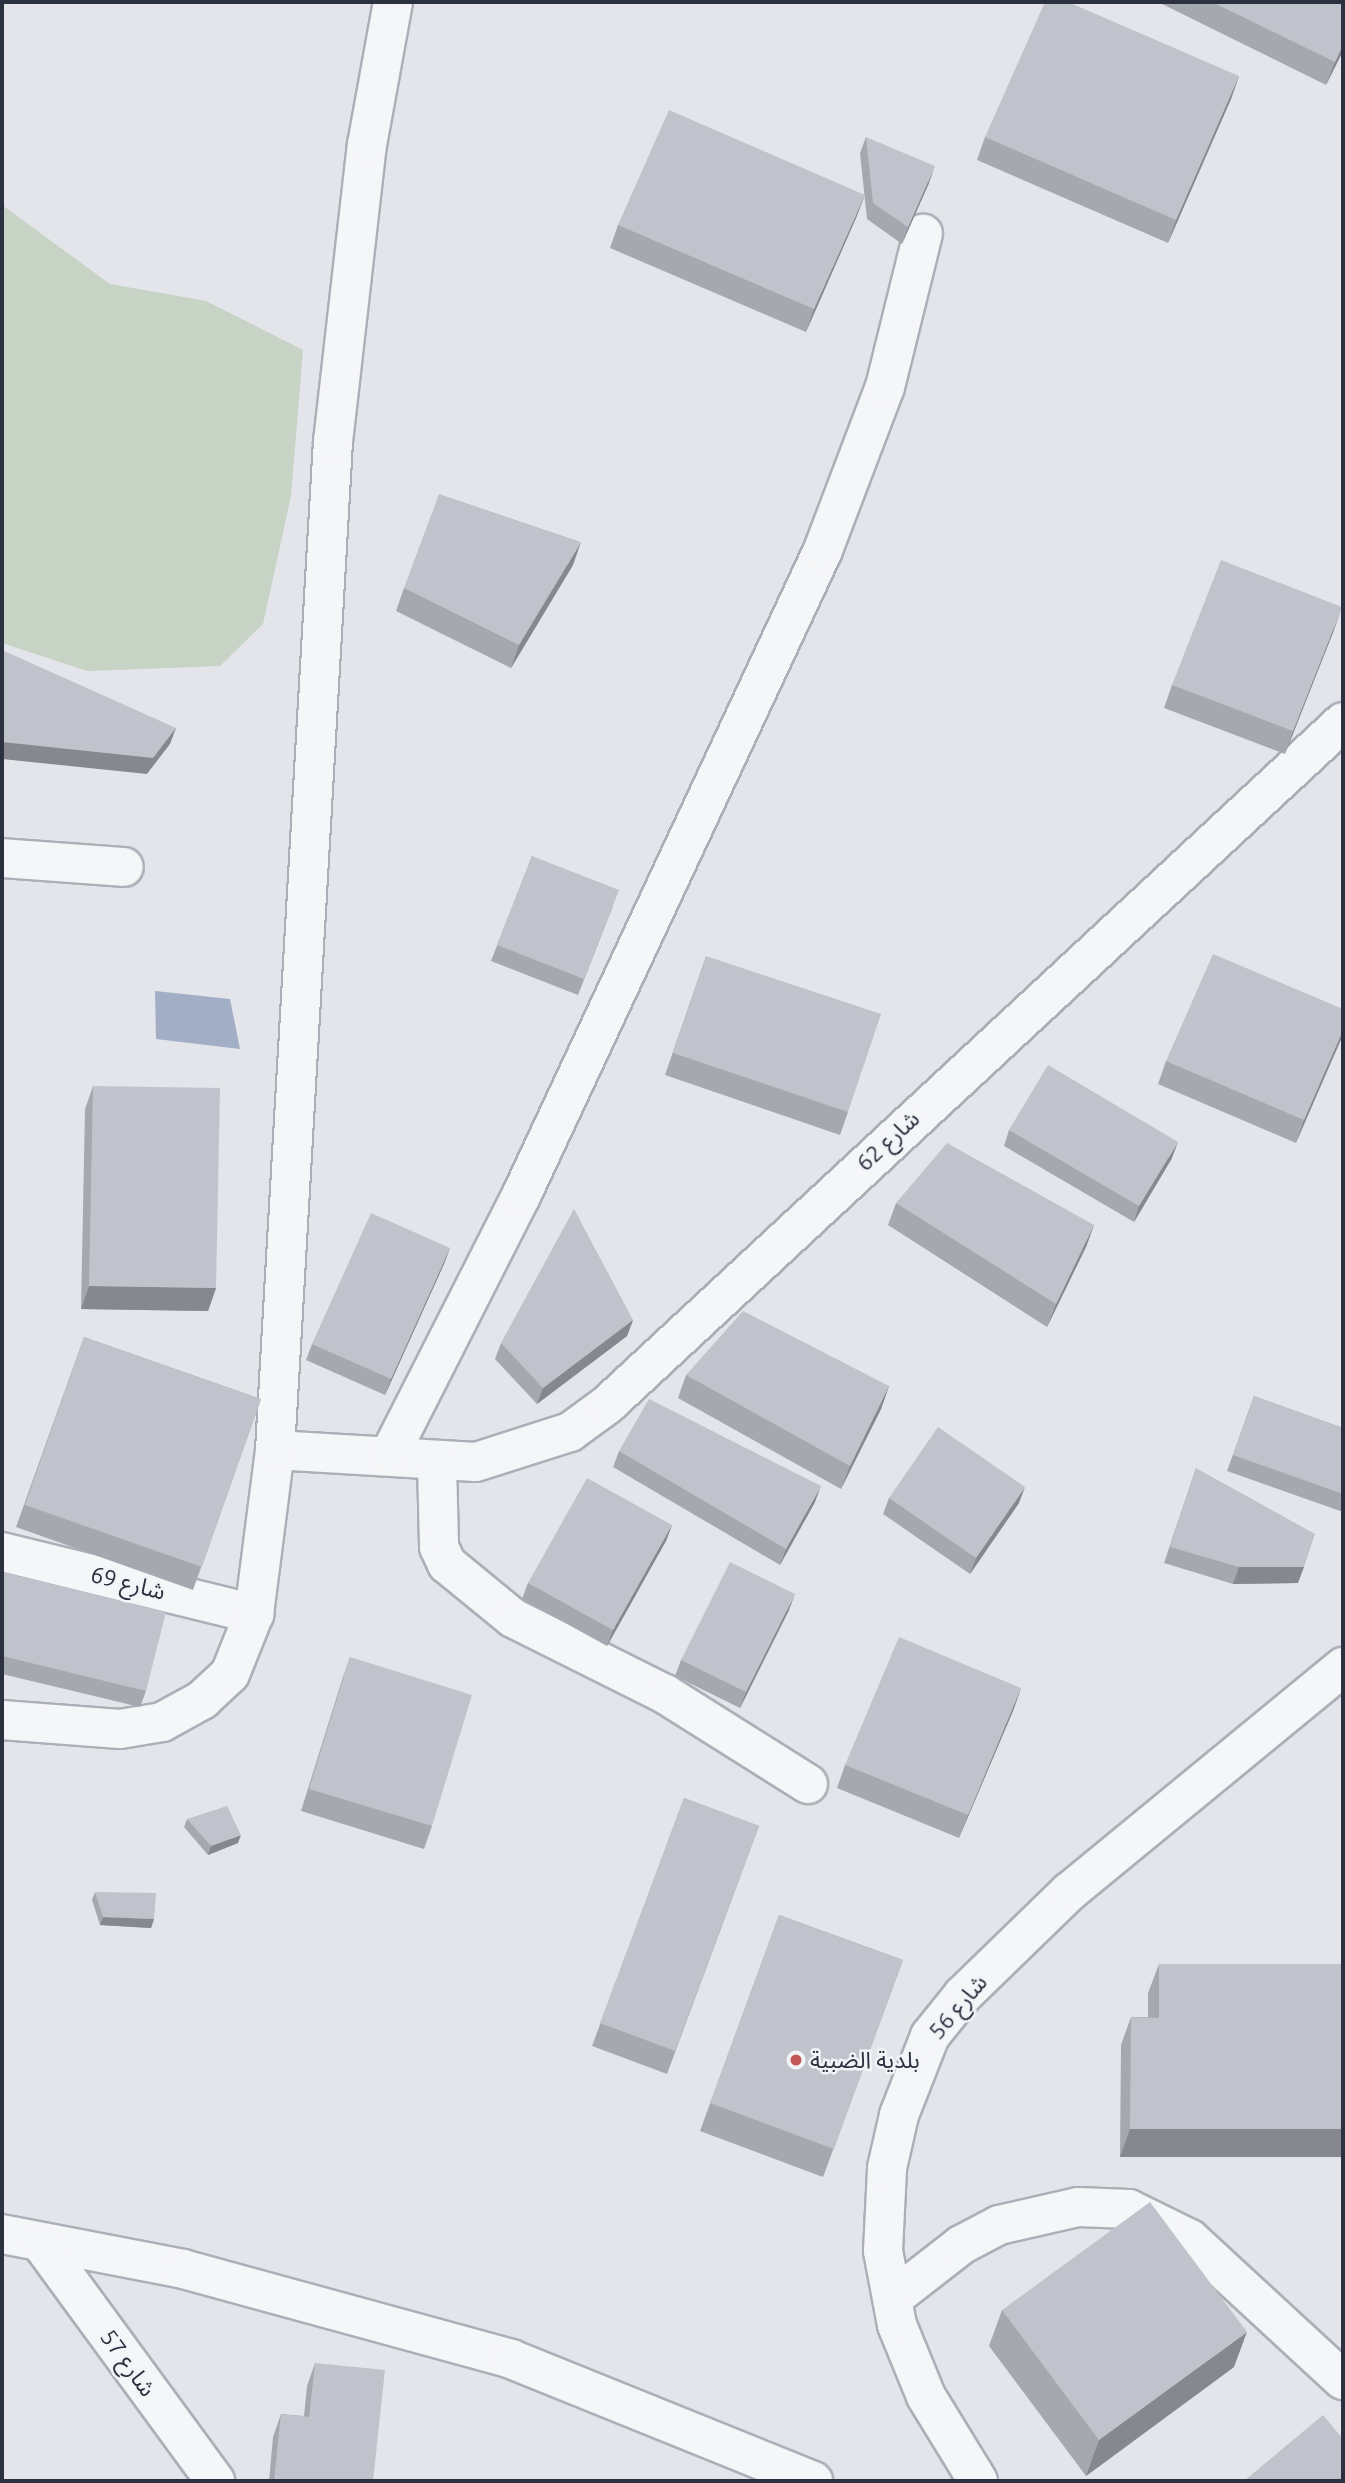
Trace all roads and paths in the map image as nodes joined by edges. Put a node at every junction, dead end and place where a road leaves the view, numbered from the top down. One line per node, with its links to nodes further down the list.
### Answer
1 (393, 2): 6 (street)
2 (922, 234): 7 (street)
3 (1343, 722): 8 (street, شارع 62)
4 (2, 858): 5 (street)
5 (124, 867)
6 (275, 1450): 7 (street, شارع 62); 10 (street)
7 (390, 1454): 8 (street, شارع 62)
8 (437, 1463): 13 (street)
9 (2, 1552): 10 (street, شارع 69)
10 (254, 1614): 12 (street)
11 (1343, 1667): 16 (street, شارع 56)
12 (2, 1720)
13 (808, 1784)
14 (2, 2234): 15 (street)
15 (41, 2244): 18 (street, شارع 57); 19 (street)
16 (893, 2298): 17 (street); 20 (street, شارع 56)
17 (1343, 2380)
18 (215, 2481)
19 (813, 2481)
20 (978, 2481)

